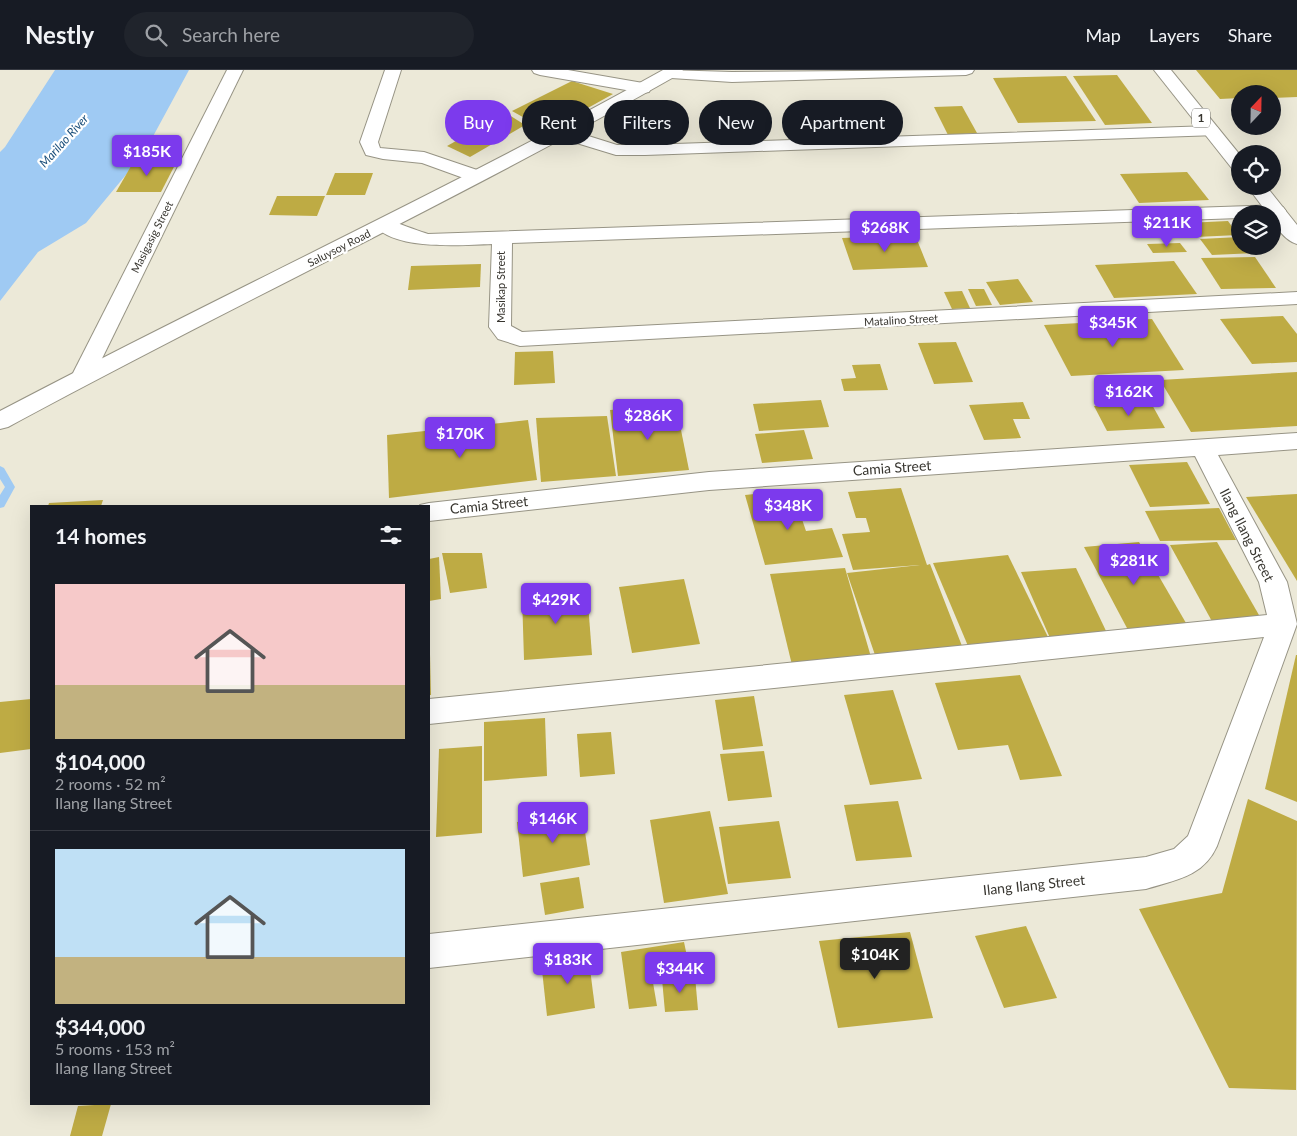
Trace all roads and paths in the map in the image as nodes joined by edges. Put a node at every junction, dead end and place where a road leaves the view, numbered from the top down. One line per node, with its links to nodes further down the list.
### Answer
1 (235, 70): 23 (main road, Masigasig Street)
2 (393, 70): 13 (main road)
3 (540, 70): 7 (main road)
4 (966, 70): 6 (main road)
5 (1162, 70): 9 (main road, 1)
6 (673, 72): 7 (main road, Saluysoy Road)
7 (643, 88): 8 (main road, Saluysoy Road)
8 (594, 115)
9 (1211, 131): 10 (main road); 12 (main road, 1)
10 (594, 144)
11 (538, 145): 13 (main road, Saluysoy Road)
12 (1231, 156)
13 (476, 176): 18 (main road, Saluysoy Road)
14 (1263, 195): 15 (main road)
15 (1271, 205)
16 (1231, 213): 19 (main road)
17 (1281, 217): 20 (main road)
18 (385, 225): 19 (main road); 23 (main road, Saluysoy Road)
19 (502, 238): 22 (main road, Masikap Street)
20 (1297, 238)
21 (1297, 298): 22 (main road, Matalino Street)
22 (506, 334)
23 (82, 377): 24 (main road, Saluysoy Road)
24 (6, 418)
25 (1297, 441): 26 (main road, Camia Street)
26 (1202, 447): 27 (main road, Camia Street); 28 (main road, Ilang Ilang Street)
27 (430, 512)
28 (1283, 624): 29 (main road); 30 (main road, Ilang Ilang Street)
29 (430, 711)
30 (430, 951)

